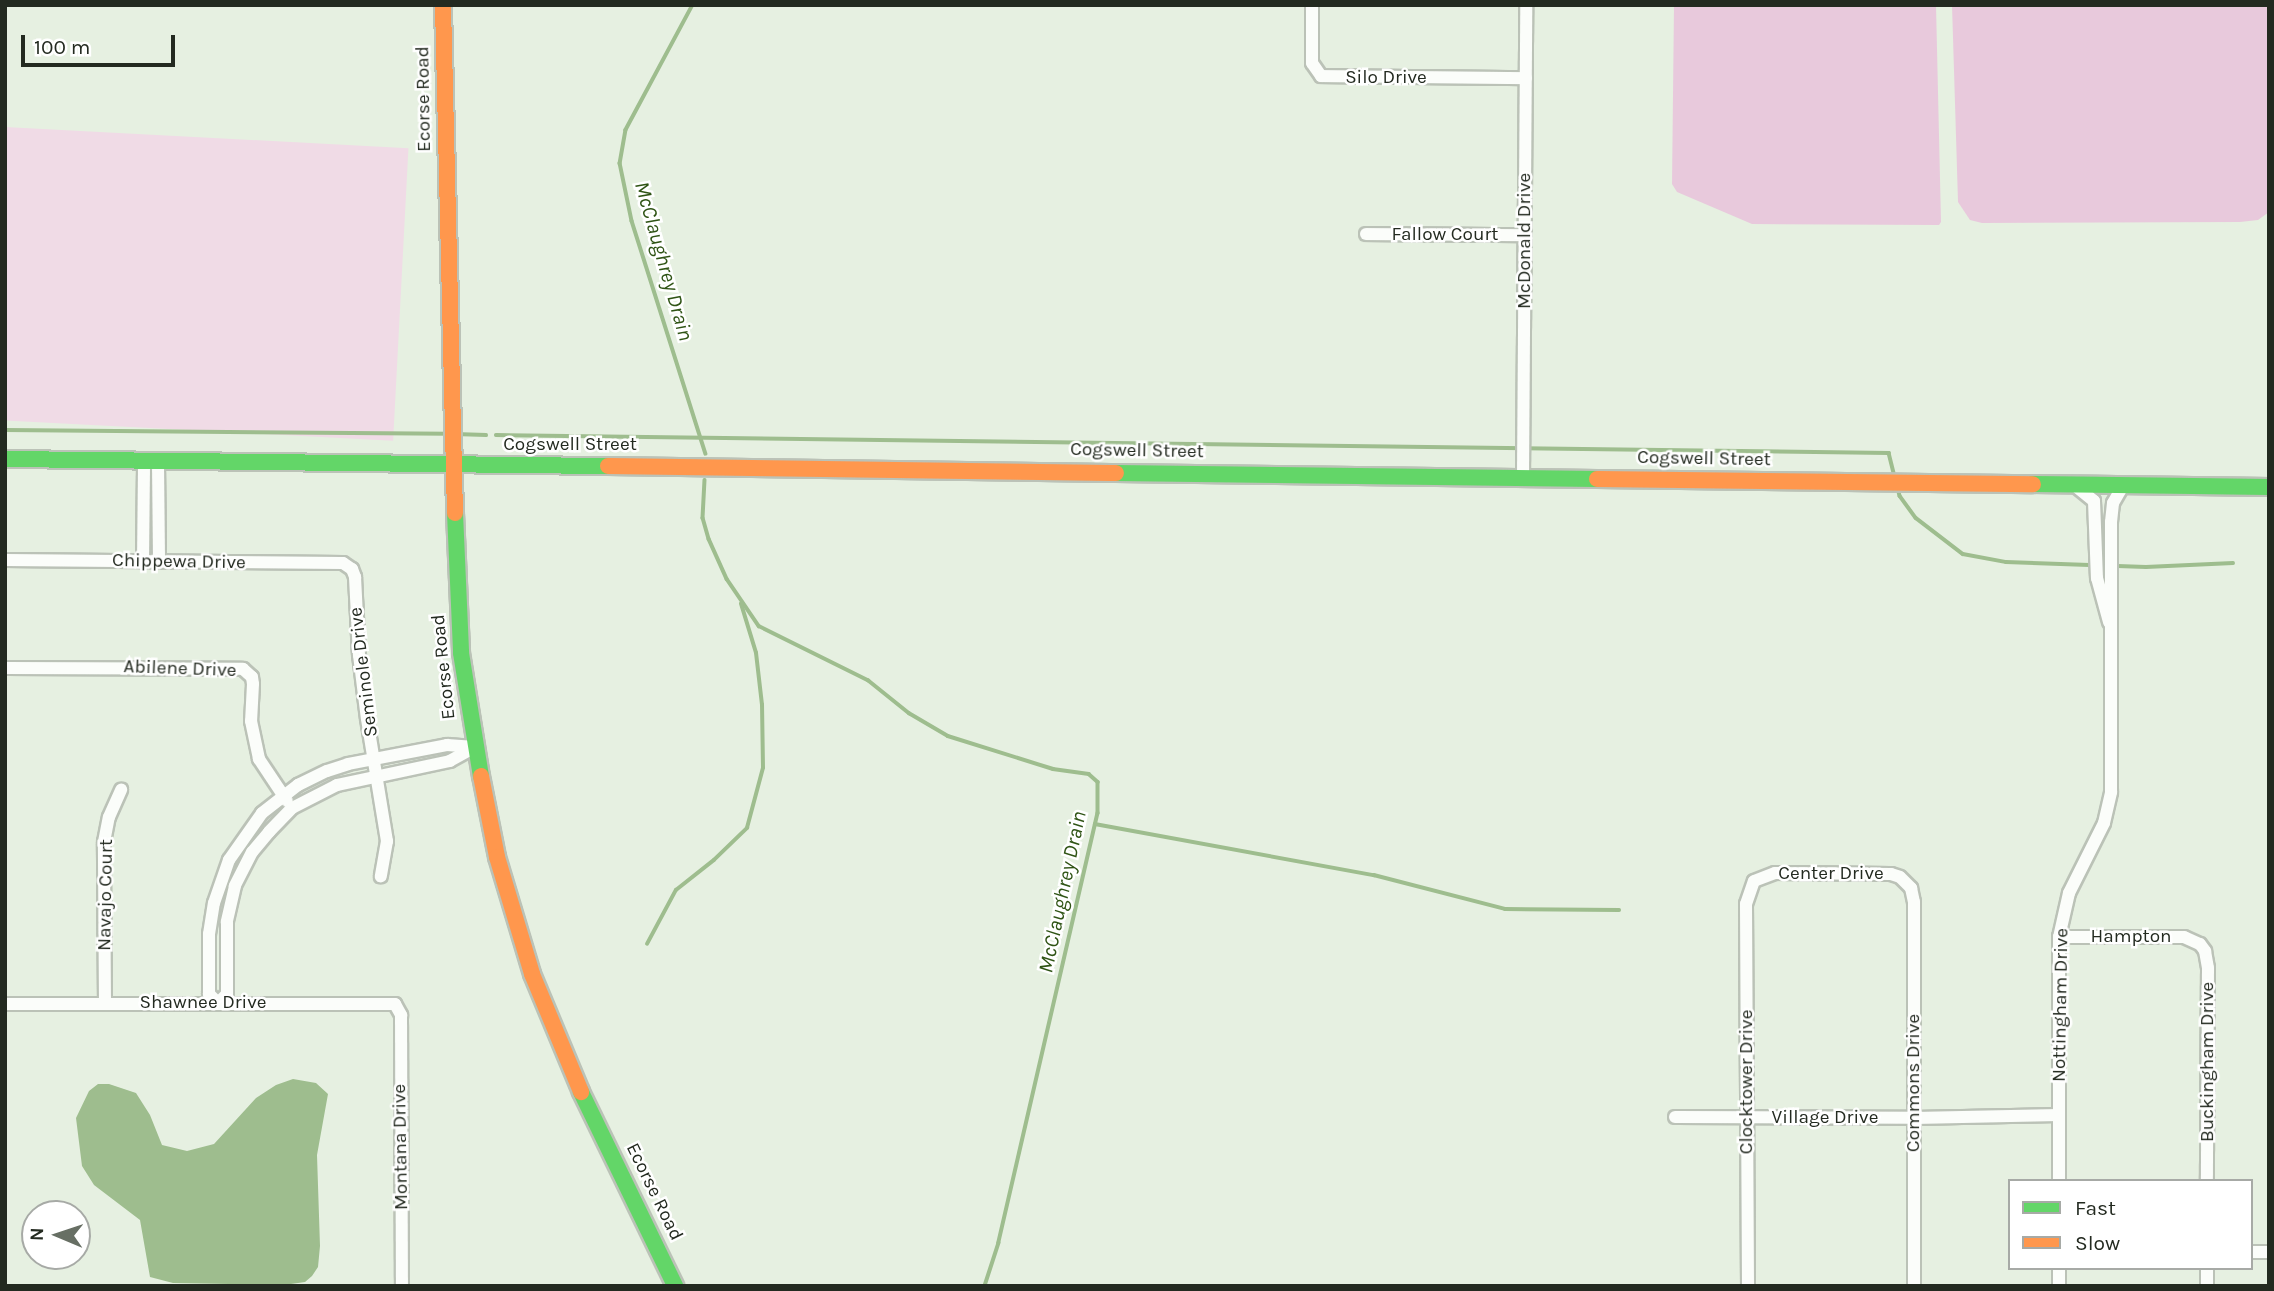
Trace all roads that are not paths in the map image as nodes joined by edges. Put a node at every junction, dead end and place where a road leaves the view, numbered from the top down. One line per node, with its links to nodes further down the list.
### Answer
1 (443, 5): 9 (street, Ecorse Road)
2 (1312, 5): 4 (street, Silo Drive)
3 (1525, 5): 4 (street, McDonald Drive)
4 (1526, 78): 6 (street, McDonald Drive)
5 (1366, 234): 6 (street, Fallow Court)
6 (1525, 235): 10 (street, McDonald Drive)
7 (5, 459): 8 (street, Cogswell Street)
8 (151, 462): 9 (street, Cogswell Street); 15 (street); 16 (street)
9 (453, 465): 10 (street, Cogswell Street); 20 (street, Ecorse Road)
10 (1523, 477): 11 (street, Cogswell Street)
11 (2071, 484): 12 (street, Cogswell Street); 18 (street, Nottingham Drive)
12 (2124, 484): 13 (street, Cogswell Street); 18 (street, Nottingham Drive)
13 (2269, 487)
14 (5, 560): 15 (street, Chippewa Drive)
15 (143, 562): 16 (street, Chippewa Drive)
16 (159, 562): 17 (street, Chippewa Drive)
17 (352, 569): 21 (street, Seminole Drive)
18 (2112, 629): 29 (street, Nottingham Drive)
19 (5, 668): 24 (street, Abilene Drive)
20 (475, 747): 21 (street); 22 (street); 42 (street, Ecorse Road)
21 (374, 758): 22 (street, Seminole Drive); 24 (street)
22 (378, 775): 25 (street); 26 (street, Seminole Drive)
23 (121, 790): 31 (street, Navajo Court)
24 (282, 796): 25 (street, Abilene Drive); 32 (street)
25 (292, 808): 32 (street)
26 (381, 876)
27 (1754, 881): 28 (street, Center Drive); 37 (street, Clocktower Drive)
28 (1907, 882): 38 (street, Commons Drive)
29 (2059, 937): 30 (street, Hampton); 35 (street, Nottingham Drive)
30 (2200, 944): 40 (street, Buckingham Drive)
31 (105, 1003): 32 (street, Shawnee Drive); 33 (street, Shawnee Drive)
32 (218, 1003): 34 (street, Shawnee Drive)
33 (5, 1004)
34 (398, 1008): 41 (street, Montana Drive)
35 (2059, 1115): 38 (street, Village Drive); 39 (street, Nottingham Drive)
36 (1675, 1117): 37 (street, Village Drive)
37 (1747, 1118): 38 (street, Village Drive); 43 (street, Clocktower Drive)
38 (1914, 1118): 44 (street, Commons Drive)
39 (2059, 1179)
40 (2207, 1179)
41 (402, 1286)
42 (675, 1286)
43 (1748, 1286)
44 (1914, 1286)

